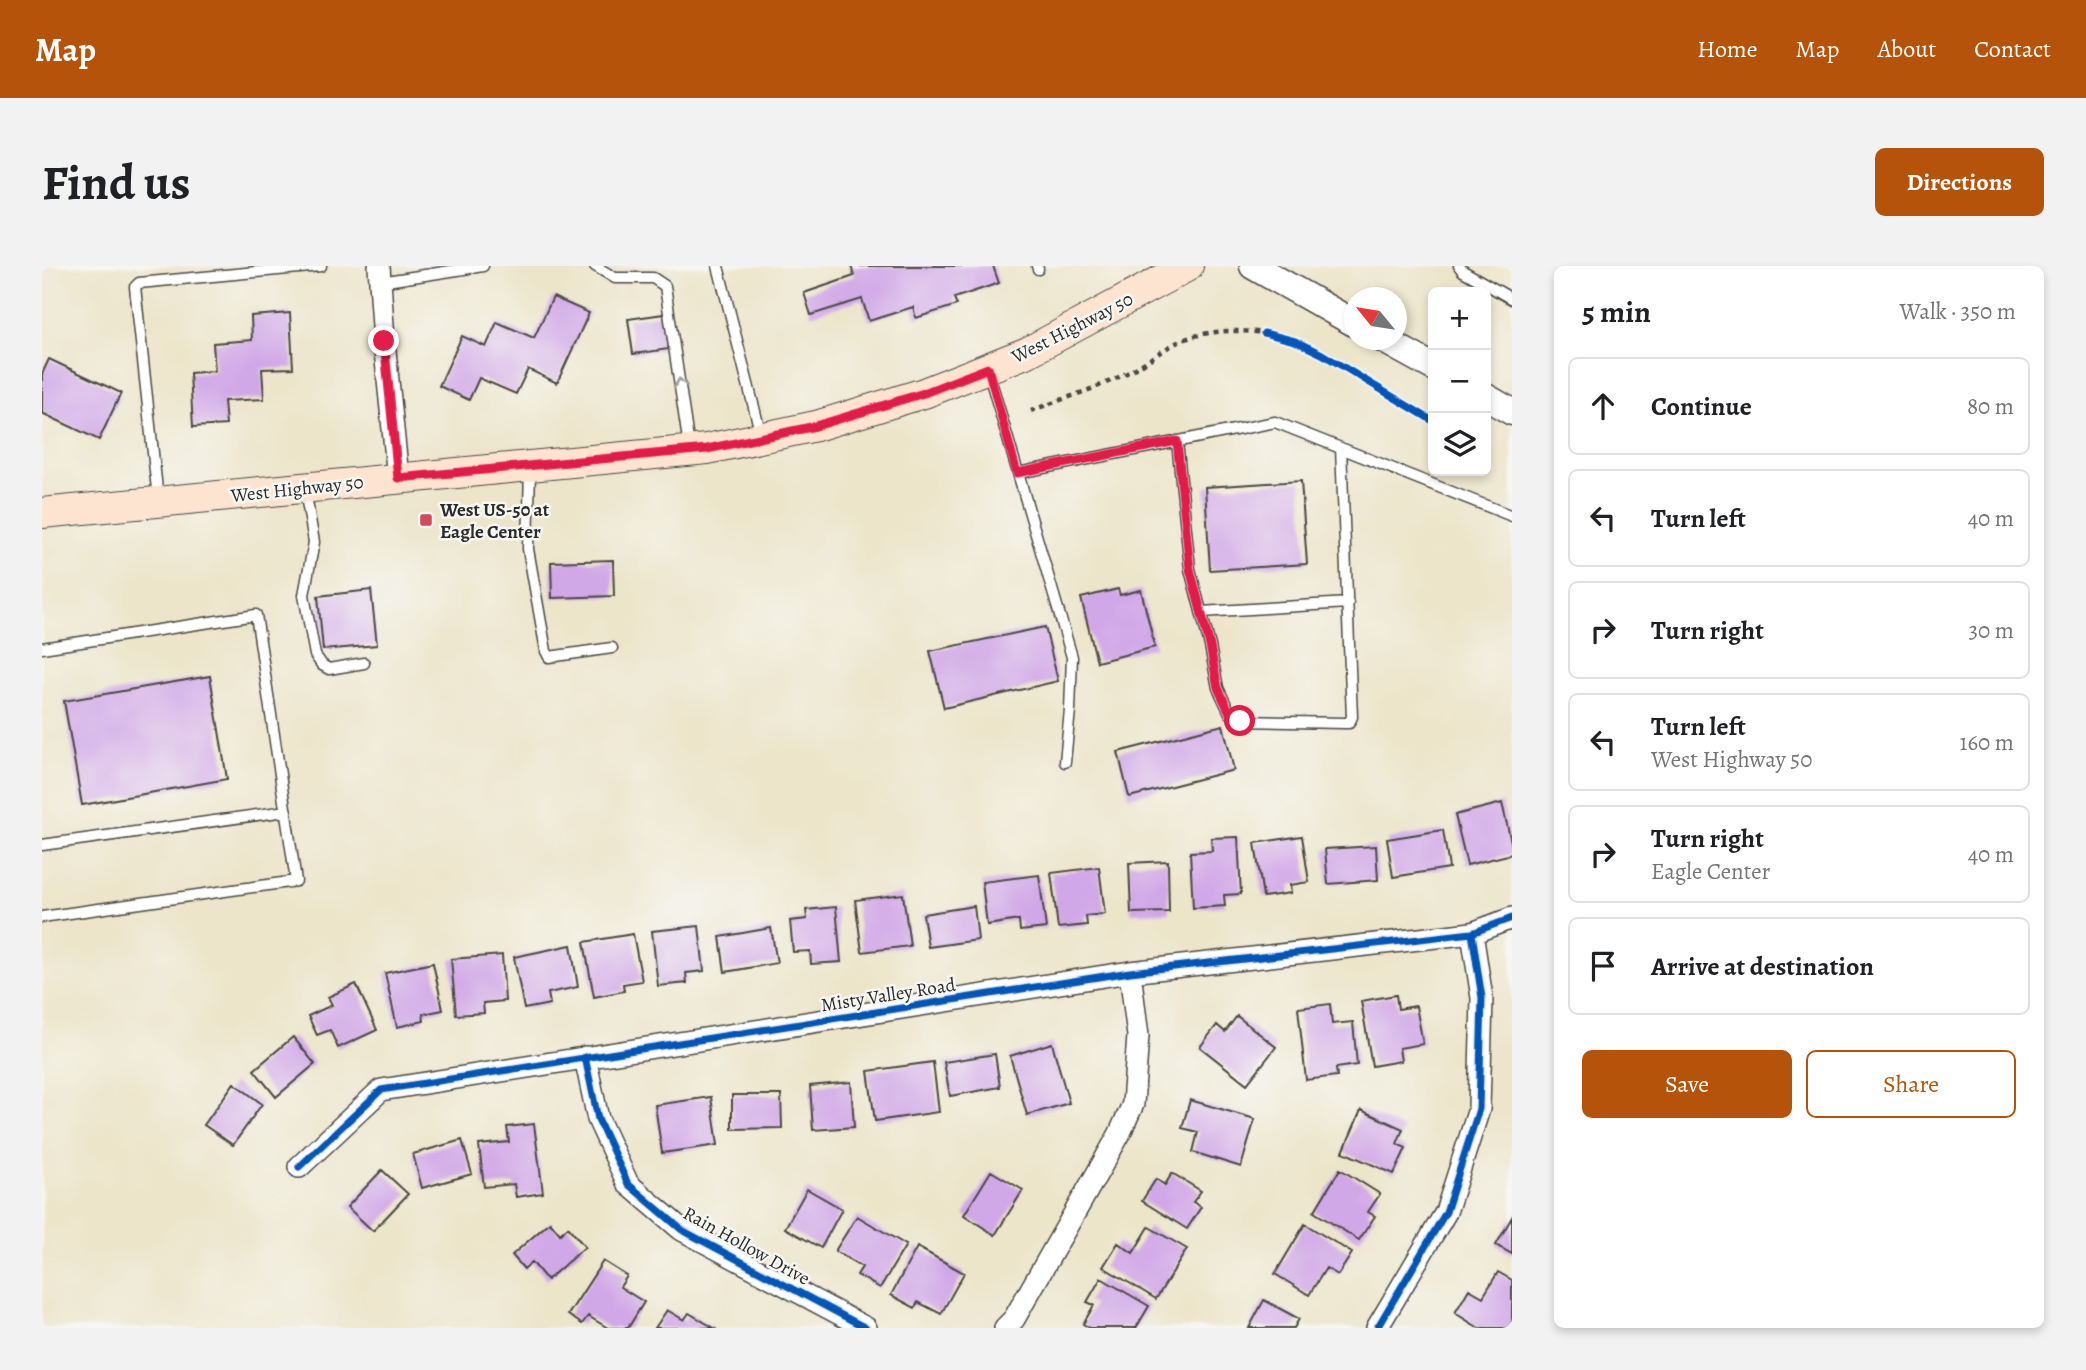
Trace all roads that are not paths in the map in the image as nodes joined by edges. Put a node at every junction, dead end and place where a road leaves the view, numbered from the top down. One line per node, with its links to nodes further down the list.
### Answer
1 (321, 266): 24 (lane)
2 (483, 266): 8 (lane)
3 (595, 266): 19 (lane, one-way to 3)
4 (718, 266): 16 (lane)
5 (1188, 266): 13 (main road, West Highway 50)
6 (1253, 266): 10 (street)
7 (1459, 266): 9 (lane)
8 (379, 274): 22 (street)
9 (1512, 299)
10 (1344, 317)
11 (1402, 350): 12 (street)
12 (1428, 364)
13 (988, 368): 16 (main road, West Highway 50); 21 (lane)
14 (1491, 400): 15 (street)
15 (1512, 412)
16 (761, 437): 19 (main road, West Highway 50)
17 (1177, 441): 18 (lane); 21 (lane); 28 (lane)
18 (1340, 448): 26 (lane); 27 (lane)
19 (690, 450): 20 (main road, West Highway 50)
20 (530, 465): 22 (main road, West Highway 50); 30 (lane)
21 (1017, 473): 32 (lane)
22 (398, 478): 23 (main road, West Highway 50)
23 (304, 487): 24 (main road, West Highway 50); 31 (lane)
24 (158, 501): 25 (main road, West Highway 50)
25 (42, 513)
26 (1512, 516)
27 (1348, 603): 28 (lane); 28 (lane)
28 (1201, 612)
29 (42, 647): 33 (lane)
30 (612, 648)
31 (364, 663)
32 (1065, 762)
33 (286, 811): 34 (lane); 35 (lane)
34 (42, 845)
35 (42, 917)
36 (1512, 918): 37 (street, Misty Valley Road)
37 (1472, 933): 38 (street, Misty Valley Road); 43 (street)
38 (1130, 972): 39 (street, Misty Valley Road); 42 (street)
39 (585, 1057): 40 (street, Misty Valley Road); 41 (street, Rain Hollow Drive)
40 (299, 1167)
41 (866, 1328)
42 (1005, 1328)
43 (1377, 1328)

